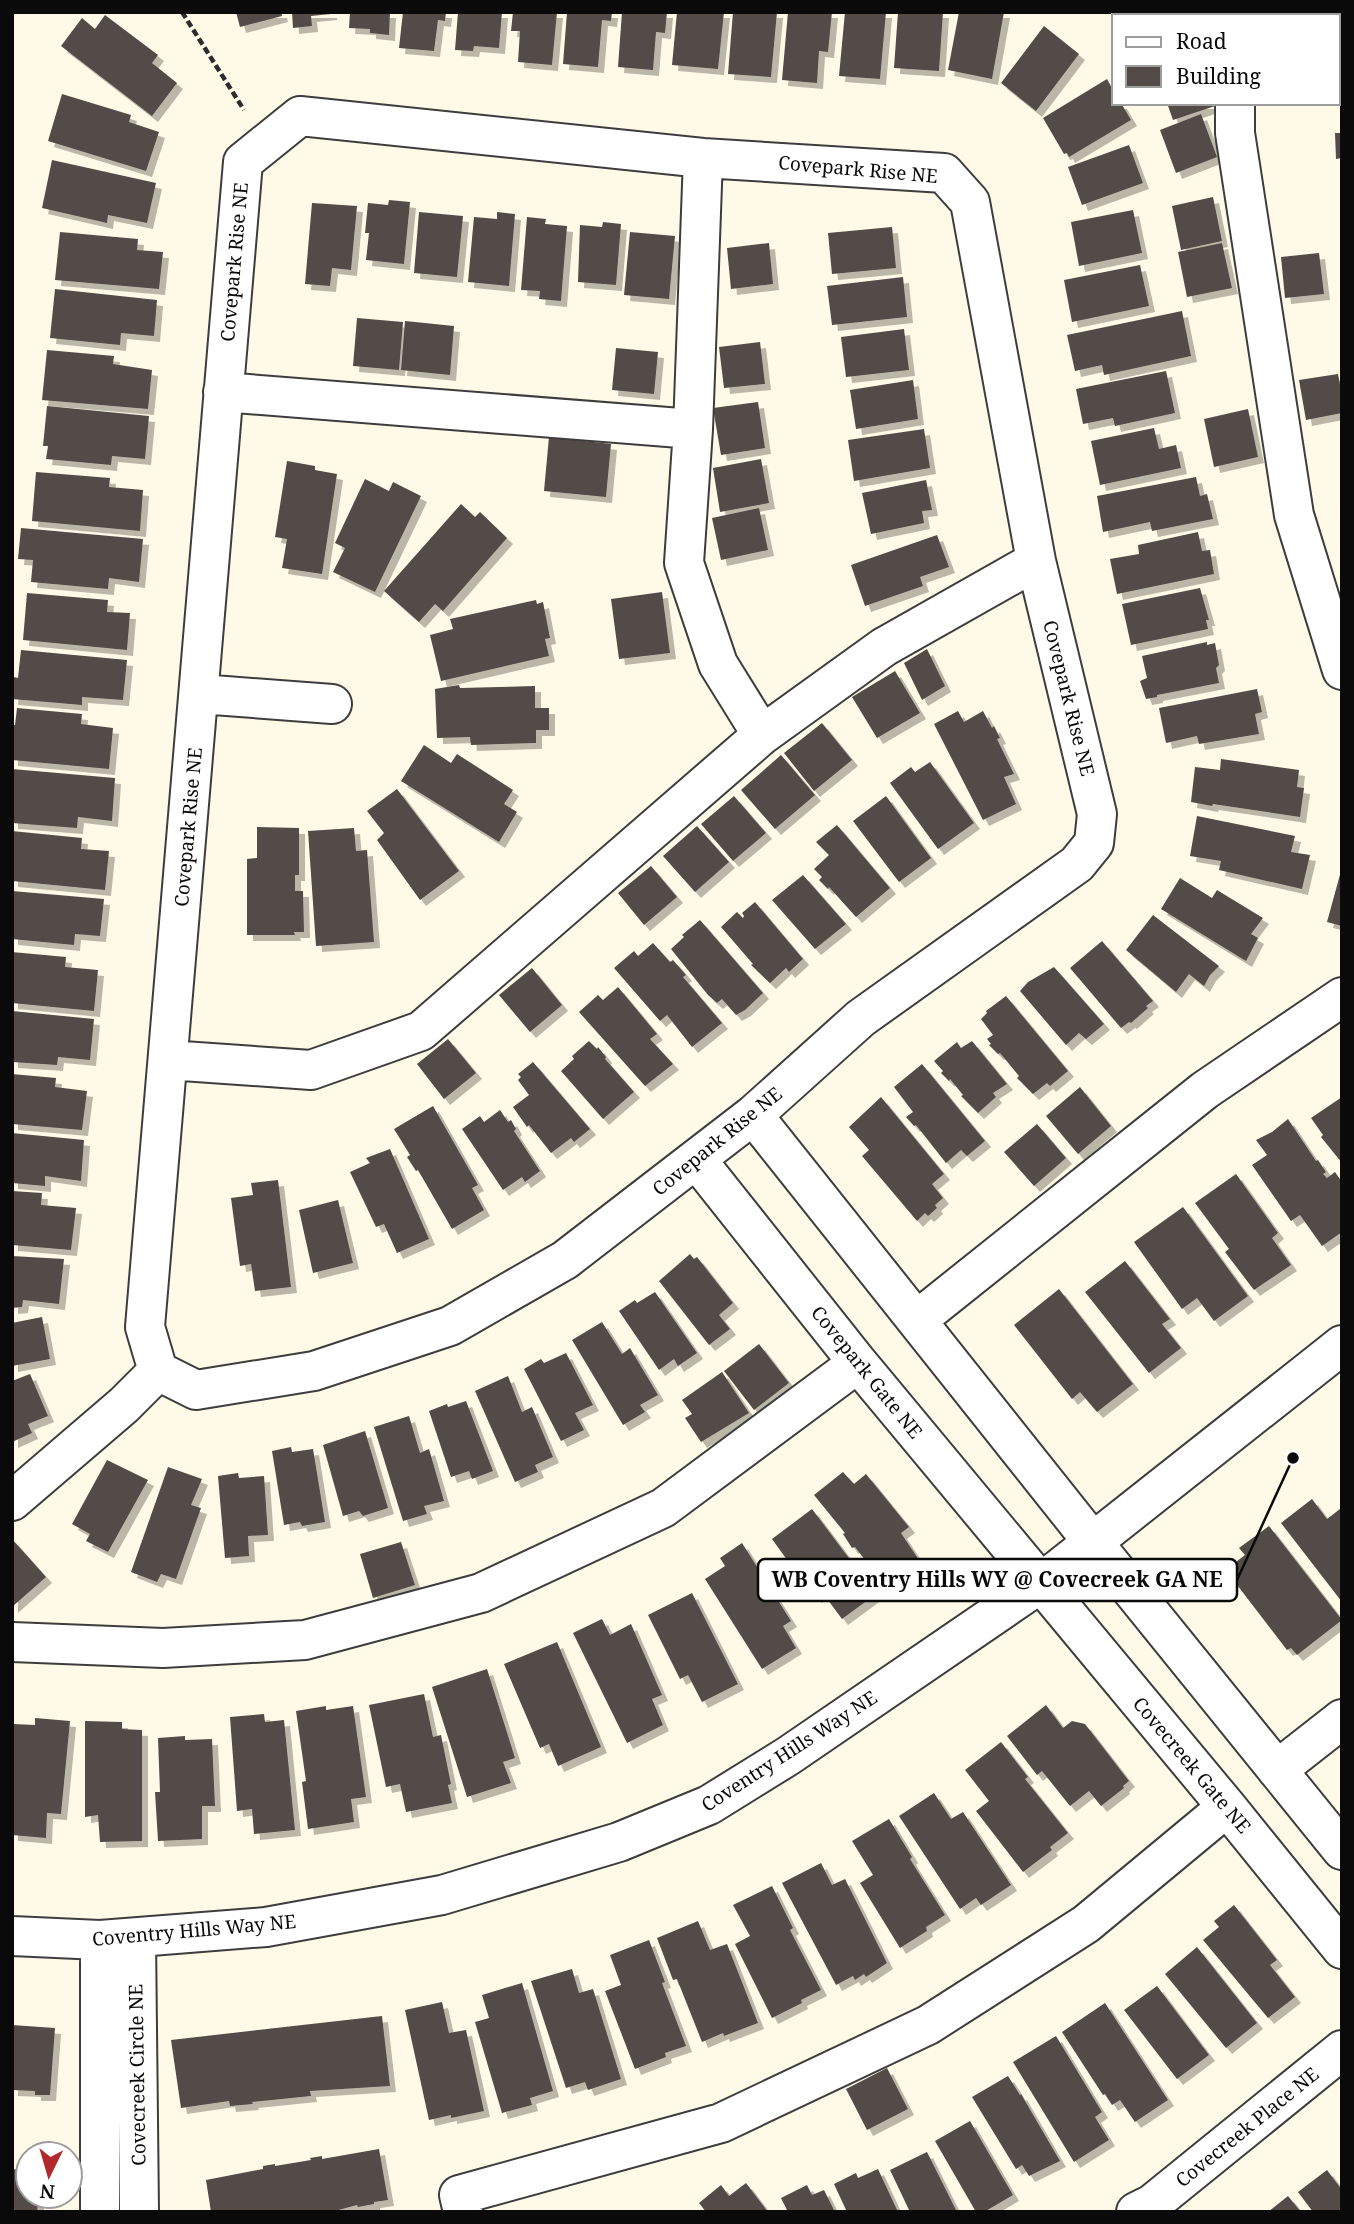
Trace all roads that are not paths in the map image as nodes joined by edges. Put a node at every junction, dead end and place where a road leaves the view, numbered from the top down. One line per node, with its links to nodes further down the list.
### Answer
1 (1235, 105): 6 (street)
2 (704, 158): 3 (street, Covepark Rise NE); 4 (street); 5 (street, Covepark Rise NE)
3 (223, 391): 4 (street); 7 (street, Covepark Rise NE)
4 (693, 429): 9 (street)
5 (1036, 561): 9 (street); 12 (street, Covepark Rise NE)
6 (1342, 670)
7 (200, 694): 8 (street); 11 (street, Covepark Rise NE)
8 (332, 704)
9 (762, 735): 11 (street)
10 (1342, 997): 14 (street)
11 (168, 1060): 17 (street, Covepark Rise NE)
12 (754, 1115): 13 (street, Covepark Rise NE); 14 (street)
13 (696, 1159): 16 (street, Covepark Gate NE); 17 (street, Covepark Rise NE)
14 (917, 1320): 19 (street)
15 (1342, 1345): 19 (street, Coventry Hills Way NE)
16 (858, 1363): 20 (street, Covepark Gate NE); 21 (street)
17 (158, 1371): 18 (street)
18 (12, 1502)
19 (1092, 1541): 20 (street, Coventry Hills Way NE); 23 (street)
20 (1041, 1583): 24 (street, Covecreek Gate NE); 27 (street, Coventry Hills Way NE)
21 (12, 1642)
22 (1342, 1719): 23 (street)
23 (1276, 1770): 25 (street)
24 (1227, 1807): 28 (street, Covecreek Gate NE); 33 (street)
25 (1342, 1850)
26 (12, 1936): 27 (street, Coventry Hills Way NE)
27 (118, 1939): 31 (street, Covecreek Circle NE); 32 (street, Covecreek Circle NE)
28 (1342, 1949)
29 (1342, 2050): 30 (street, Covecreek Place NE)
30 (1149, 2209)
31 (100, 2212)
32 (139, 2212)
33 (463, 2212)

